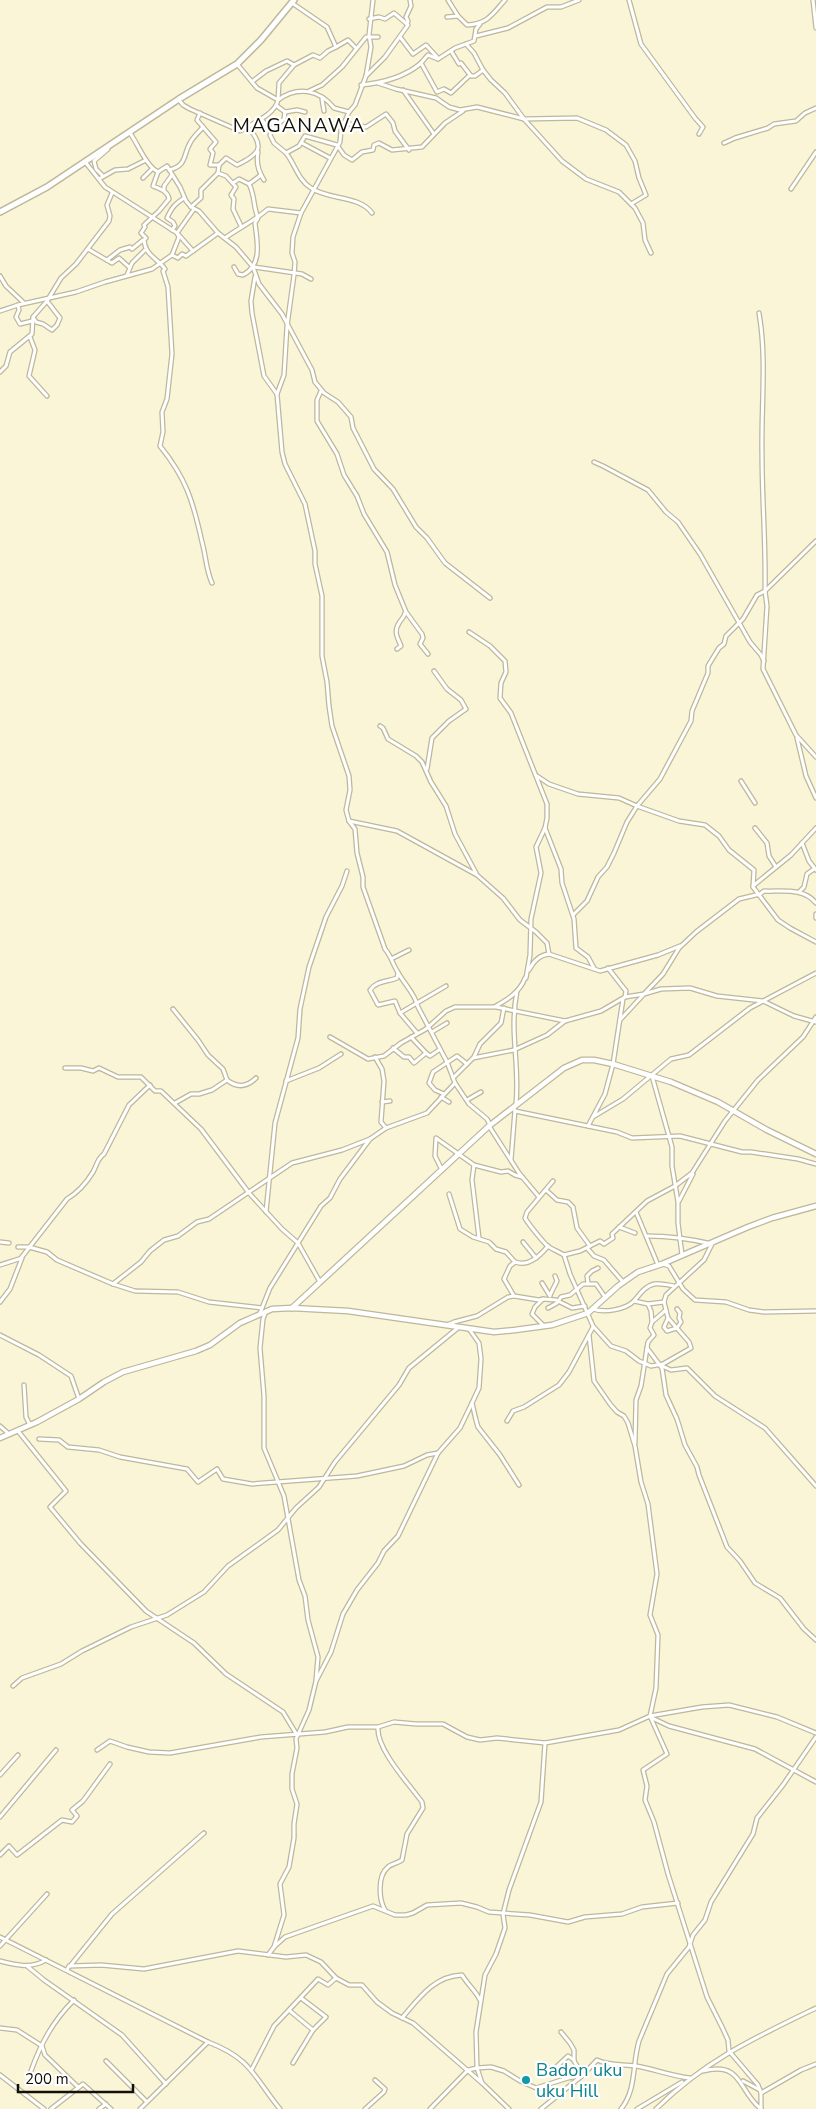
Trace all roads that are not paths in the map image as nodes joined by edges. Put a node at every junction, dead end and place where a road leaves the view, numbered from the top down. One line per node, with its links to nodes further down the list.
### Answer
1 (373, 0): 11 (street)
2 (410, 0): 12 (street)
3 (448, 0): 9 (street)
4 (505, 0): 13 (street)
5 (579, 0): 16 (street)
6 (629, 0): 55 (street)
7 (813, 0): 15 (street)
8 (293, 1): 21 (street); 26 (main road)
9 (458, 16): 10 (street); 14 (street)
10 (447, 17)
11 (370, 19): 12 (street); 17 (street)
12 (407, 24): 19 (street)
13 (480, 24): 14 (street); 16 (street)
14 (470, 25): 16 (street)
15 (816, 28)
16 (476, 34): 20 (street)
17 (369, 35): 18 (street); 22 (street); 30 (street)
18 (378, 37)
19 (400, 37): 24 (street); 30 (street)
20 (466, 44): 23 (street); 28 (street)
21 (336, 47): 22 (street); 27 (street)
22 (356, 48): 35 (street)
23 (451, 51): 24 (street); 29 (street)
24 (438, 58): 25 (street)
25 (421, 63): 29 (street); 32 (street)
26 (237, 64): 31 (street); 36 (main road)
27 (294, 65): 31 (street); 38 (street)
28 (483, 70): 29 (street); 47 (street)
29 (470, 75)
30 (366, 76): 33 (street)
31 (252, 81): 38 (street)
32 (378, 83): 33 (street); 34 (street)
33 (361, 85): 45 (street)
34 (402, 90): 41 (street); 54 (street)
35 (309, 92): 37 (street); 38 (street)
36 (179, 99): 46 (street); 53 (main road)
37 (322, 99): 42 (street); 45 (street)
38 (278, 100): 39 (street)
39 (277, 106): 43 (street); 48 (street)
40 (816, 108): 58 (street)
41 (464, 110): 47 (street); 54 (street)
42 (324, 111)
43 (285, 112): 44 (street); 52 (street)
44 (305, 112)
45 (349, 112): 49 (street)
46 (200, 113): 50 (street); 51 (street)
47 (524, 119): 85 (street); 85 (street)
48 (262, 120): 50 (street); 52 (street)
49 (344, 123): 59 (street); 60 (street)
50 (247, 126): 61 (street)
51 (203, 127): 67 (street); 69 (street)
52 (270, 130): 63 (street)
53 (130, 133): 57 (main road); 65 (street)
54 (434, 134): 60 (street)
55 (699, 134)
56 (302, 143): 59 (street); 63 (street); 64 (street)
57 (113, 144): 66 (main road); 74 (street)
58 (724, 144)
59 (338, 146): 60 (street); 64 (street)
60 (409, 150)
61 (258, 152): 67 (street); 73 (street)
62 (816, 152): 81 (street)
63 (286, 153): 80 (street)
64 (330, 158): 80 (street)
65 (146, 160): 68 (street); 74 (street)
66 (86, 163): 76 (street); 87 (main road)
67 (219, 165): 71 (street)
68 (152, 169): 70 (street); 75 (street)
69 (169, 170): 70 (street); 72 (street)
70 (158, 172): 82 (street)
71 (218, 173): 78 (street); 86 (street)
72 (172, 175): 82 (street); 84 (street)
73 (261, 175): 77 (street); 79 (street)
74 (103, 176): 76 (street)
75 (143, 178)
76 (99, 179): 83 (street)
77 (264, 180)
78 (233, 183): 79 (street); 92 (street)
79 (249, 184): 91 (street)
80 (312, 189): 88 (street); 89 (street)
81 (791, 190)
82 (164, 191): 90 (street)
83 (112, 192): 90 (street); 98 (street)
84 (184, 198): 86 (street); 93 (street)
85 (631, 204): 101 (street)
86 (193, 208): 94 (street); 95 (street)
87 (0, 212)
88 (301, 213): 91 (street); 108 (street)
89 (372, 213)
90 (152, 217): 93 (street); 97 (street)
91 (258, 218): 92 (street); 107 (street)
92 (241, 226): 96 (street)
93 (172, 230): 94 (street)
94 (177, 233): 100 (street); 102 (street)
95 (218, 233): 96 (street); 100 (street)
96 (225, 238): 107 (street)
97 (144, 240): 99 (street); 103 (street)
98 (88, 249): 103 (street); 113 (street)
99 (146, 250): 104 (street); 105 (street)
100 (193, 251): 102 (street)
101 (651, 253)
102 (172, 255): 104 (street)
103 (107, 260): 105 (street)
104 (160, 263): 109 (street); 127 (street)
105 (129, 267): 109 (street)
106 (234, 267): 107 (street)
107 (253, 267): 108 (street); 111 (street)
108 (294, 273): 112 (street); 119 (street)
109 (126, 275): 113 (street)
110 (0, 276): 114 (street)
111 (256, 276): 119 (street); 123 (street)
112 (311, 279)
113 (46, 300): 114 (street); 118 (street); 118 (street)
114 (24, 303): 115 (street)
115 (18, 305): 116 (street); 118 (street)
116 (0, 311)
117 (759, 313): 128 (street)
118 (33, 319): 120 (street)
119 (287, 326): 122 (street); 123 (street)
120 (30, 337): 121 (street); 124 (street)
121 (0, 372)
122 (321, 391): 129 (street); 130 (street)
123 (277, 394): 146 (street)
124 (46, 396)
125 (594, 462): 131 (street)
126 (816, 541): 128 (street)
127 (212, 583)
128 (766, 591): 131 (street); 135 (street)
129 (490, 598)
130 (406, 612): 133 (street); 134 (street)
131 (740, 622): 135 (street); 145 (street)
132 (469, 632): 141 (street)
133 (397, 649)
134 (428, 654)
135 (764, 662): 138 (street)
136 (434, 671): 140 (street)
137 (380, 726): 140 (street)
138 (796, 735): 139 (street); 143 (street)
139 (816, 758)
140 (427, 771): 154 (street)
141 (537, 776): 145 (street); 147 (street)
142 (742, 780): 144 (street)
143 (816, 798)
144 (755, 804)
145 (637, 806): 155 (street); 159 (street)
146 (349, 821): 154 (street); 165 (street)
147 (545, 828): 159 (street); 160 (street)
148 (755, 828): 151 (street)
149 (816, 828): 150 (street)
150 (802, 842): 151 (street); 152 (street)
151 (776, 867): 155 (street)
152 (815, 869): 156 (street)
153 (347, 871): 207 (street)
154 (477, 875): 160 (street)
155 (753, 886): 157 (street)
156 (799, 892): 157 (street); 158 (street)
157 (760, 894): 161 (street); 162 (street)
158 (816, 902)
159 (573, 915): 166 (street)
160 (530, 928): 164 (street); 170 (street)
161 (816, 942)
162 (684, 944): 167 (street); 173 (street)
163 (409, 950): 165 (street)
164 (549, 954): 166 (street); 170 (street)
165 (392, 958): 168 (street)
166 (594, 968): 167 (street)
167 (608, 968): 174 (street)
168 (398, 973): 176 (street); 181 (street)
169 (816, 973): 175 (street)
170 (526, 978): 172 (street)
171 (446, 986): 176 (street)
172 (517, 991): 177 (street); 180 (street)
173 (644, 994): 174 (street); 175 (street); 183 (street)
174 (624, 998): 183 (street); 184 (street)
175 (763, 1000): 185 (street); 203 (street)
176 (417, 1003): 181 (street); 187 (street)
177 (496, 1006): 178 (street); 187 (street)
178 (504, 1008): 180 (street); 198 (street)
179 (173, 1009): 206 (street)
180 (514, 1009): 184 (street); 194 (street)
181 (400, 1013): 189 (street)
182 (816, 1017): 185 (street)
183 (620, 1020): 201 (street)
184 (565, 1021): 194 (street)
185 (814, 1021): 218 (street)
186 (447, 1023): 188 (street)
187 (429, 1027): 188 (street); 189 (street)
188 (432, 1032): 193 (street)
189 (417, 1033): 191 (street)
190 (330, 1037): 197 (street)
191 (411, 1037): 192 (street); 195 (street)
192 (393, 1048): 195 (street); 197 (street)
193 (439, 1050): 195 (street); 199 (street)
194 (514, 1050): 198 (street); 217 (street)
195 (426, 1053)
196 (340, 1054): 207 (street)
197 (375, 1057): 214 (street)
198 (473, 1058): 200 (street)
199 (447, 1062): 200 (street); 205 (street); 211 (street)
200 (467, 1064): 205 (street)
201 (613, 1064): 203 (street); 217 (street); 219 (street)
202 (65, 1068): 209 (street)
203 (652, 1075): 218 (street); 219 (street); 223 (street)
204 (256, 1078): 206 (street)
205 (453, 1078): 208 (street)
206 (227, 1080): 216 (street)
207 (286, 1080): 234 (street)
208 (455, 1084): 211 (street); 213 (street)
209 (150, 1085): 216 (street); 257 (street)
210 (481, 1092): 213 (street)
211 (442, 1096): 215 (street); 222 (street)
212 (390, 1100): 214 (street)
213 (467, 1100): 220 (street)
214 (382, 1102): 222 (street)
215 (449, 1102)
216 (175, 1103): 238 (street)
217 (516, 1108): 220 (street); 221 (street); 228 (street)
218 (733, 1111): 225 (street); 227 (street)
219 (593, 1117): 221 (street)
220 (489, 1126): 226 (street); 228 (street)
221 (588, 1126): 223 (street)
222 (386, 1128): 224 (street)
223 (670, 1137): 225 (street); 236 (street)
224 (370, 1139): 234 (street); 253 (street)
225 (709, 1145): 229 (street); 231 (street)
226 (460, 1153): 230 (street); 232 (street); 232 (street)
227 (816, 1154)
228 (510, 1160): 233 (street)
229 (816, 1164)
230 (474, 1165): 233 (street); 248 (street)
231 (697, 1166): 236 (street); 241 (street)
232 (442, 1170): 268 (street)
233 (522, 1176): 240 (street)
234 (269, 1178): 238 (street); 243 (street)
235 (553, 1181): 237 (street)
236 (675, 1186): 241 (street); 244 (street)
237 (546, 1190): 240 (street); 258 (street)
238 (250, 1194): 243 (street); 273 (street)
239 (449, 1194): 248 (street)
240 (539, 1197): 255 (street)
241 (678, 1202): 249 (street)
242 (816, 1206): 254 (street)
243 (266, 1212): 253 (street)
244 (636, 1212): 245 (street); 247 (street)
245 (619, 1227): 246 (street); 258 (street)
246 (635, 1233)
247 (647, 1236): 249 (street); 264 (street)
248 (479, 1238): 263 (street)
249 (680, 1240): 254 (street); 260 (street)
250 (0, 1242): 252 (street)
251 (523, 1242): 262 (street)
252 (9, 1243)
253 (298, 1243): 268 (street); 291 (street)
254 (712, 1244): 260 (street); 272 (street)
255 (548, 1246): 259 (street); 262 (street)
256 (18, 1247): 257 (street)
257 (29, 1247): 261 (street); 273 (street)
258 (588, 1247): 259 (street); 269 (street)
259 (564, 1255): 275 (street)
260 (682, 1256): 264 (street)
261 (21, 1258): 265 (street); 282 (street)
262 (536, 1258): 263 (street)
263 (515, 1262): 276 (street)
264 (660, 1264): 269 (street); 272 (street)
265 (0, 1265)
266 (598, 1268): 271 (street)
267 (555, 1276): 277 (street)
268 (320, 1282): 286 (street)
269 (623, 1282): 278 (street)
270 (542, 1283): 277 (street)
271 (588, 1283): 275 (street); 278 (street)
272 (678, 1283): 274 (street); 292 (street)
273 (113, 1284): 291 (street)
274 (674, 1286): 281 (street); 283 (street)
275 (577, 1289): 280 (street); 285 (street)
276 (514, 1296): 279 (street); 296 (street)
277 (551, 1297): 279 (street); 280 (street)
278 (605, 1297): 289 (street)
279 (543, 1299): 297 (street)
280 (558, 1301): 285 (street); 287 (street)
281 (634, 1301): 284 (street); 289 (street)
282 (0, 1302)
283 (664, 1302): 284 (street); 290 (street)
284 (648, 1304): 295 (street)
285 (585, 1306): 293 (street)
286 (292, 1308): 291 (street); 296 (street)
287 (548, 1308)
288 (678, 1309): 301 (street)
289 (593, 1310): 293 (street)
290 (666, 1310): 294 (street); 295 (street)
291 (263, 1311): 308 (street); 320 (street)
292 (816, 1311)
293 (588, 1313): 297 (street); 298 (street)
294 (668, 1318): 301 (street); 301 (street)
295 (652, 1322): 304 (street)
296 (446, 1326): 299 (street)
297 (544, 1326): 300 (street)
298 (594, 1326): 303 (street); 305 (street)
299 (459, 1327): 300 (street); 319 (street)
300 (469, 1328): 309 (street)
301 (677, 1328): 306 (street)
302 (0, 1335): 308 (street)
303 (589, 1335): 310 (street); 317 (street)
304 (647, 1348): 305 (street); 306 (street)
305 (645, 1365): 306 (street); 317 (street)
306 (659, 1365): 322 (street); 325 (street)
307 (24, 1384): 312 (street)
308 (79, 1399): 312 (street)
309 (472, 1404): 318 (street); 321 (street)
310 (506, 1421)
311 (0, 1426): 314 (street)
312 (30, 1426): 313 (street)
313 (18, 1431): 314 (street); 324 (street)
314 (10, 1434): 315 (street)
315 (0, 1438)
316 (39, 1439): 320 (street)
317 (635, 1446): 328 (street)
318 (438, 1452): 319 (street); 326 (street)
319 (324, 1479): 320 (street); 323 (street)
320 (278, 1482): 323 (street)
321 (518, 1484)
322 (816, 1486)
323 (288, 1518): 324 (street); 326 (street)
324 (158, 1618): 327 (street); 330 (street)
325 (816, 1640)
326 (316, 1681): 330 (street)
327 (13, 1686)
328 (650, 1716): 331 (street); 332 (street); 337 (street); 344 (street)
329 (378, 1727): 330 (street); 332 (street); 345 (street)
330 (297, 1735): 334 (street); 351 (street)
331 (816, 1735): 337 (street)
332 (545, 1743): 346 (street)
333 (56, 1750): 340 (street)
334 (97, 1750)
335 (18, 1755): 338 (street)
336 (110, 1764): 342 (street)
337 (794, 1769): 339 (street); 349 (street)
338 (0, 1775)
339 (816, 1782)
340 (0, 1817)
341 (204, 1833): 356 (street)
342 (0, 1855)
343 (47, 1894): 348 (street)
344 (678, 1902): 346 (street); 349 (street)
345 (385, 1911): 346 (street); 351 (street)
346 (503, 1914): 361 (street)
347 (0, 1937): 348 (street)
348 (5, 1940): 350 (street); 353 (street)
349 (690, 1942): 370 (street); 376 (street)
350 (0, 1946)
351 (274, 1947): 352 (street)
352 (268, 1955): 356 (street); 358 (street)
353 (46, 1960): 355 (street); 357 (street)
354 (0, 1961): 355 (street)
355 (28, 1966): 360 (street)
356 (70, 1966): 357 (street)
357 (66, 1970): 368 (street)
358 (336, 1978): 359 (street); 364 (street)
359 (301, 1998): 363 (street); 366 (street)
360 (74, 2000): 369 (street); 388 (street)
361 (480, 2000): 364 (street); 377 (street)
362 (816, 2008): 370 (street)
363 (290, 2011): 366 (street); 378 (street)
364 (402, 2018): 379 (street)
365 (0, 2028): 369 (street)
366 (313, 2030): 373 (street)
367 (561, 2032): 372 (street)
368 (208, 2042): 378 (street); 388 (street)
369 (41, 2046): 380 (street); 389 (street)
370 (729, 2051): 381 (street); 390 (street)
371 (106, 2061): 391 (street)
372 (574, 2061): 375 (street); 383 (street)
373 (293, 2063)
374 (816, 2064): 390 (street)
375 (543, 2066)
376 (634, 2066): 383 (street); 384 (street); 403 (street)
377 (477, 2068): 379 (street); 383 (street); 387 (street)
378 (252, 2069): 398 (street)
379 (468, 2070): 387 (street); 400 (street)
380 (31, 2071)
381 (700, 2071): 384 (street); 386 (street)
382 (0, 2076): 393 (street)
383 (583, 2076): 402 (street)
384 (689, 2079): 404 (street); 405 (street)
385 (374, 2080): 399 (street)
386 (740, 2080): 390 (street); 406 (street)
387 (482, 2083): 401 (street)
388 (166, 2084): 391 (street)
389 (78, 2087): 392 (street); 394 (street)
390 (761, 2091): 406 (street)
391 (146, 2102): 397 (street)
392 (106, 2104): 395 (street); 396 (street)
393 (44, 2109)
394 (51, 2109)
395 (99, 2109)
396 (111, 2109)
397 (140, 2109)
398 (280, 2109)
399 (365, 2109)
400 (430, 2109)
401 (509, 2109)
402 (541, 2109)
403 (621, 2109)
404 (637, 2109)
405 (656, 2109)
406 (761, 2109)

